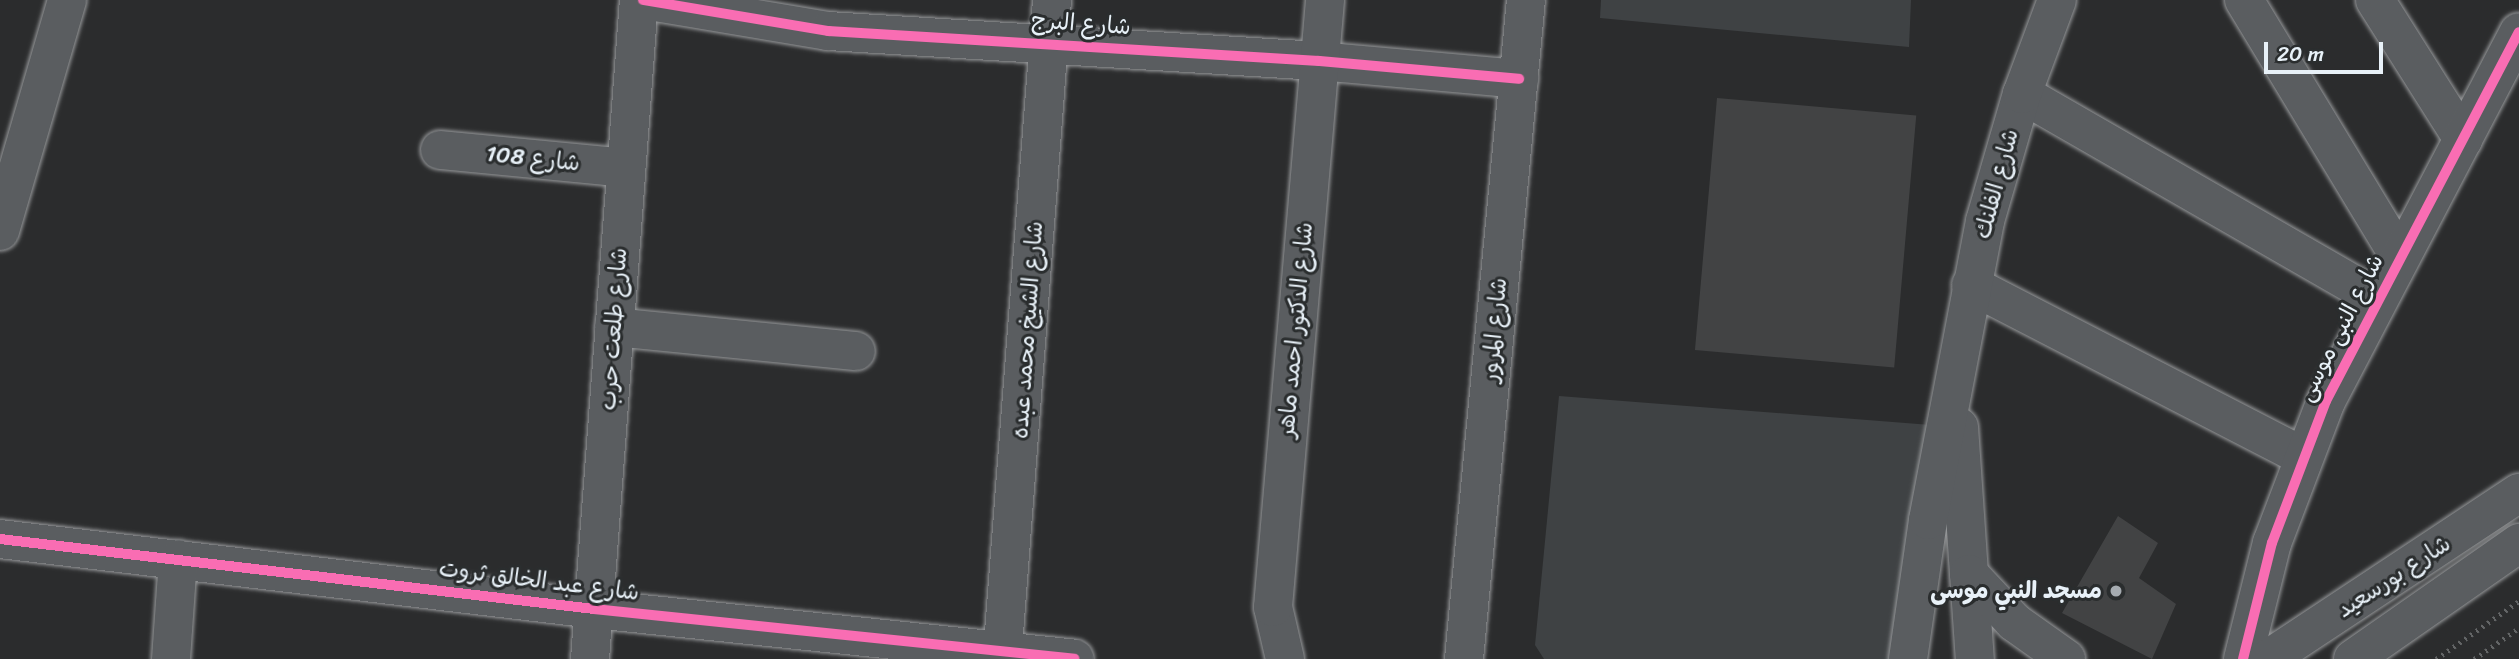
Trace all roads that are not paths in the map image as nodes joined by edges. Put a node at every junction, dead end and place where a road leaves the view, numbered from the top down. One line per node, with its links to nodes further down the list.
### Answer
1 (68, 0): 18 (street)
2 (641, 0): 9 (street, شارع البرج); 17 (street, شارع طلعت حرب)
3 (1052, 0): 11 (street, شارع الشيخ محمد عبده)
4 (1325, 0): 12 (street, شارع الدكتور احمد ماهر)
5 (1526, 0): 13 (street, شارع المرور)
6 (2057, 0): 14 (street, شارع الفلنك)
7 (2245, 0): 19 (street)
8 (2375, 0): 15 (street)
9 (829, 15): 11 (street, شارع البرج)
10 (2519, 32): 15 (street, شارع النبى موسى)
11 (1050, 43): 12 (street, شارع البرج); 33 (street, شارع الشيخ محمد عبده)
12 (1319, 61): 13 (street, شارع البرج); 37 (street, شارع الدكتور احمد ماهر)
13 (1519, 79): 38 (street, شارع المرور)
14 (2022, 94): 20 (street, شارع الفلنك); 21 (street)
15 (2463, 139): 19 (street, شارع النبى موسى)
16 (440, 150): 17 (street, شارع 108)
17 (626, 168): 22 (street, شارع طلعت حرب)
18 (0, 232)
19 (2400, 258): 21 (street, شارع النبى موسى)
20 (1971, 285): 24 (street, شارع الفلنك); 25 (street)
21 (2378, 299): 25 (street, شارع النبى موسى)
22 (614, 327): 23 (street); 31 (street, شارع طلعت حرب)
23 (856, 351)
24 (1955, 374): 30 (street, شارع الفلنك); 39 (street, شارع الفلنك)
25 (2302, 456): 42 (street, شارع النبى موسى)
26 (2519, 493): 43 (street, شارع بورسعيد)
27 (0, 539): 29 (street, شارع عبد الخالق ثروت)
28 (2519, 543): 44 (street, شارع بورسعيد)
29 (178, 559): 31 (street, شارع عبد الخالق ثروت); 34 (street)
30 (1969, 574): 40 (street, شارع الفلنك); 41 (street)
31 (594, 609): 32 (street, شارع عبد الخالق ثروت); 35 (street, شارع طلعت حرب)
32 (865, 649): 33 (street, شارع عبد الخالق ثروت)
33 (1002, 654): 36 (street, شارع عبد الخالق ثروت)
34 (171, 659)
35 (590, 659)
36 (1074, 659)
37 (1285, 659)
38 (1464, 659)
39 (1908, 659)
40 (1975, 659)
41 (2066, 659)
42 (2243, 659)
43 (2267, 659)
44 (2353, 659)

